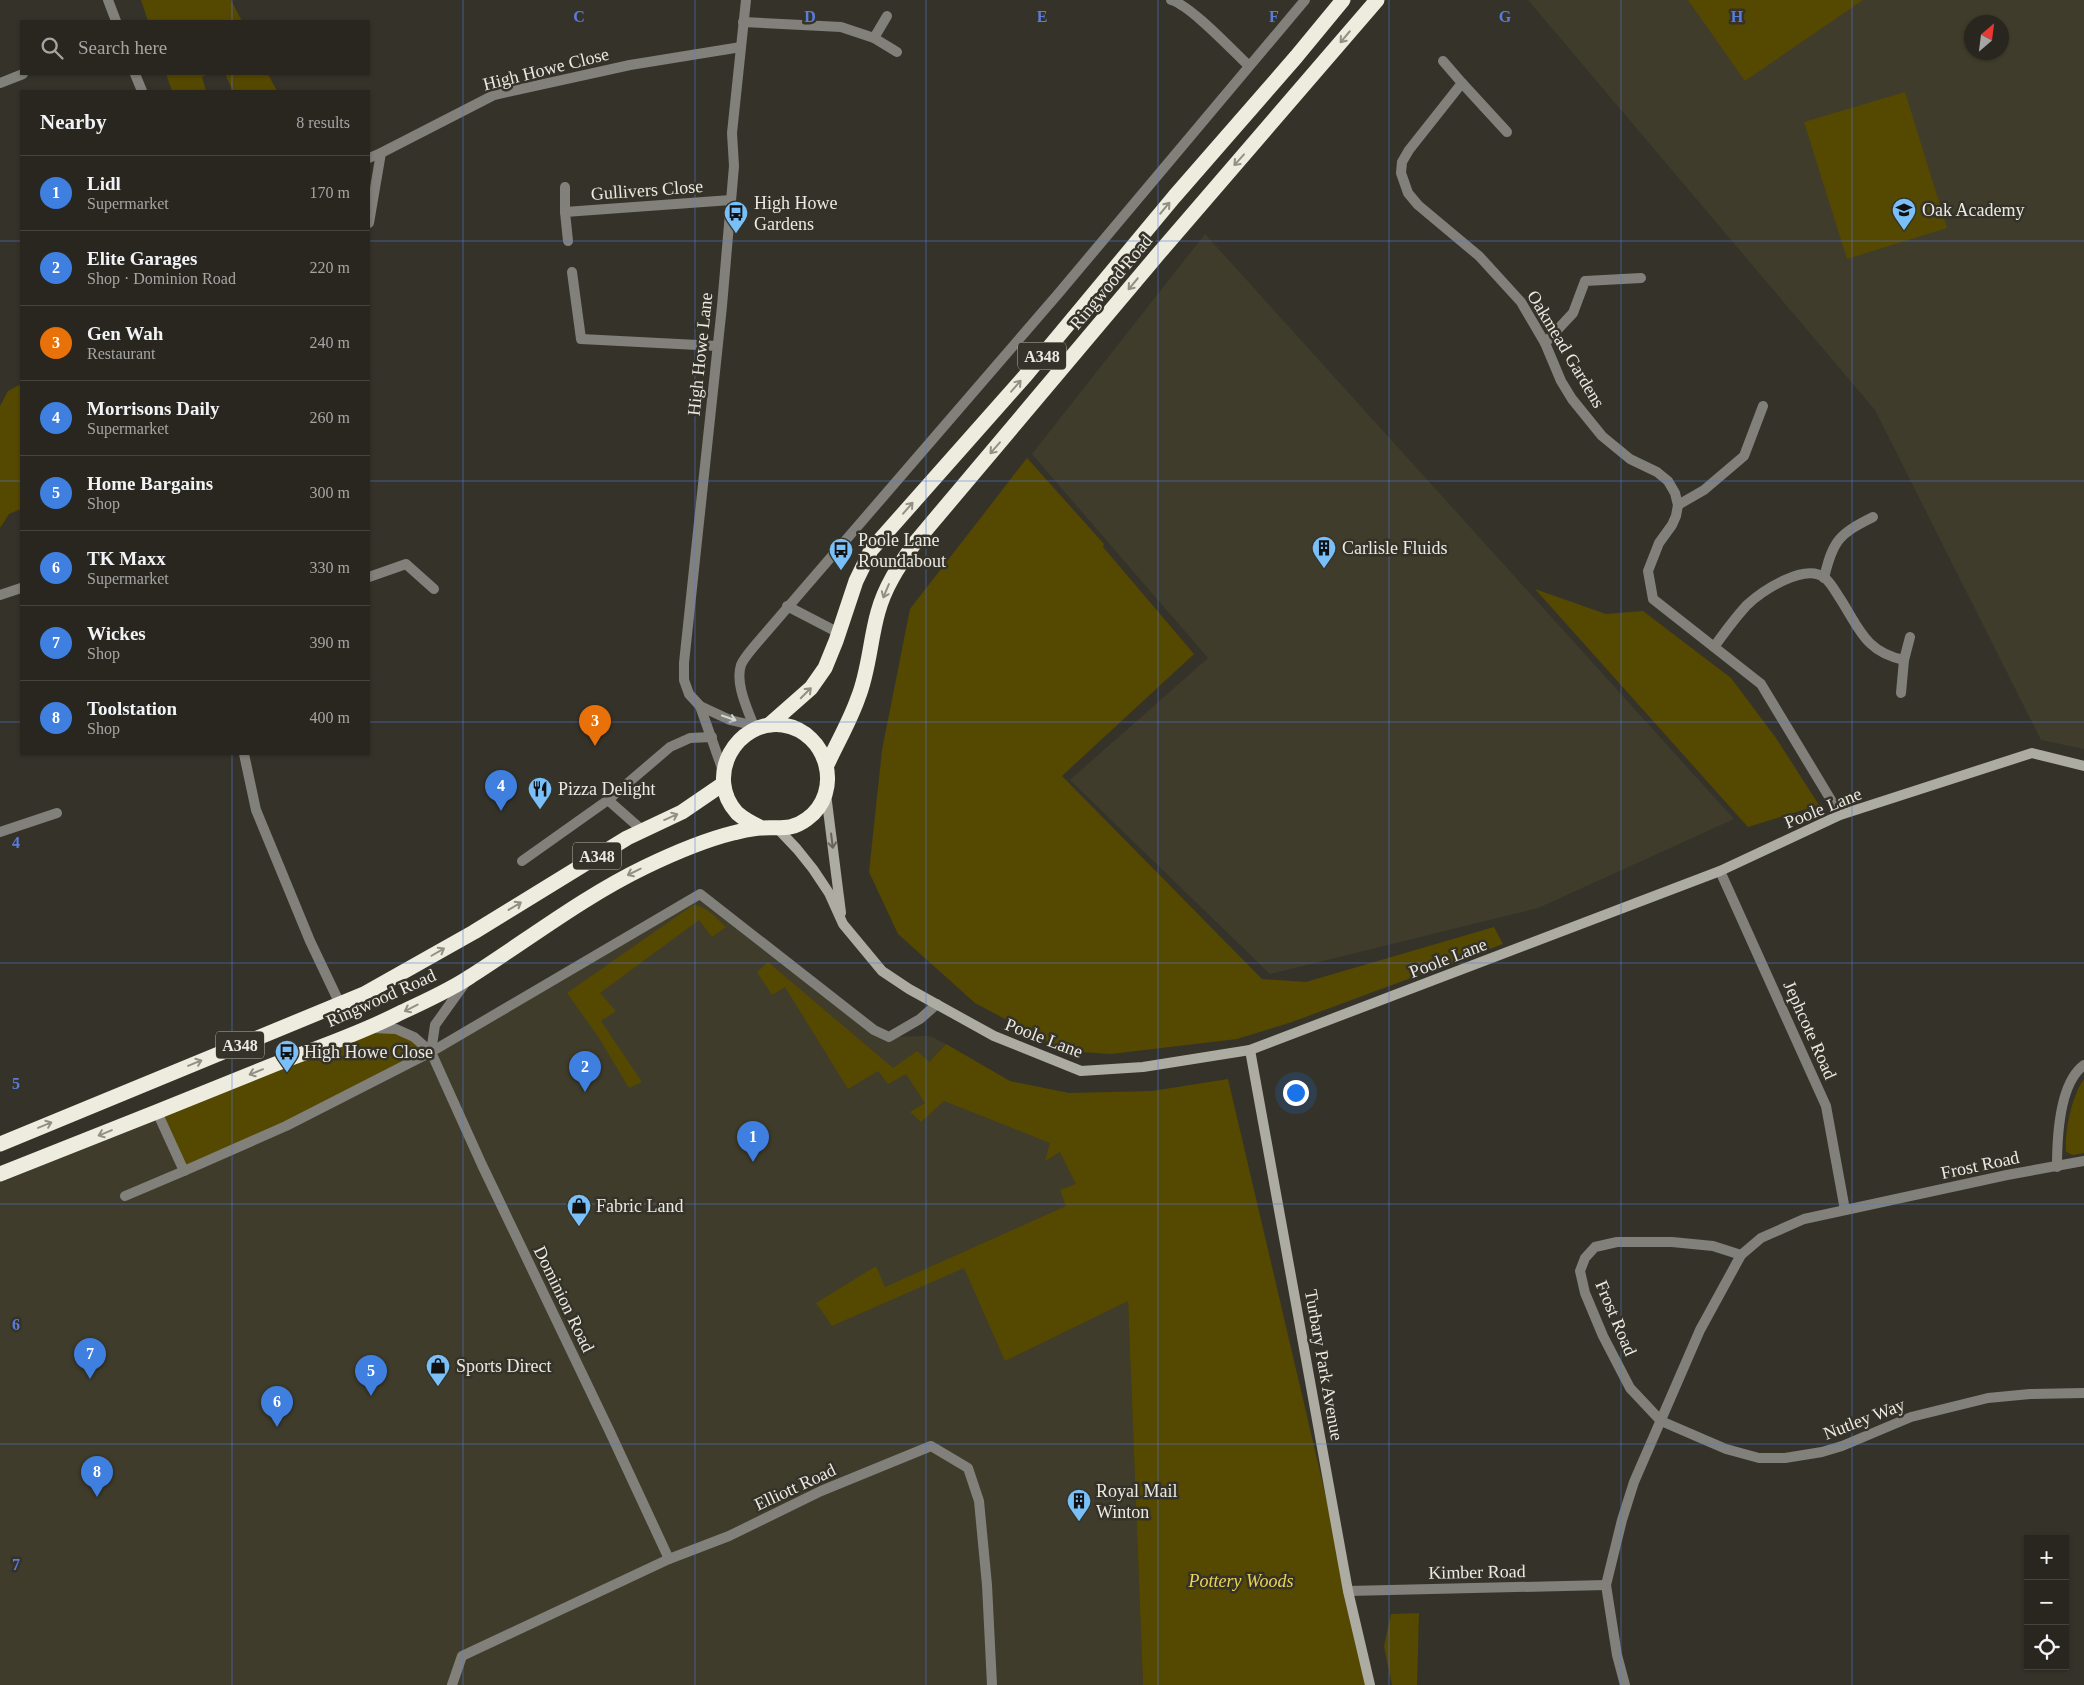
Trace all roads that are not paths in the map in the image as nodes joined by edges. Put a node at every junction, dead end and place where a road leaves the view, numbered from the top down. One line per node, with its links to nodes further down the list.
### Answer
1 (108, 0): 8 (street)
2 (746, 0): 9 (street, High Howe Lane)
3 (1171, 0): 14 (street)
4 (1304, 0): 14 (street, Ringwood Road)
5 (1343, 0): 41 (highway, Ringwood Road / A348, one-way to 5)
6 (1377, 0): 50 (highway, Ringwood Road / A348, one-way to 50)
7 (888, 16): 10 (street)
8 (116, 20)
9 (743, 22): 10 (street); 11 (street, High Howe Lane)
10 (874, 38): 12 (street)
11 (741, 47): 21 (street, High Howe Close); 24 (street, High Howe Lane)
12 (897, 52)
13 (1442, 61): 18 (street)
14 (1249, 66): 40 (street, Ringwood Road)
15 (20, 75): 17 (street)
16 (136, 75): 19 (street)
17 (0, 83)
18 (1462, 83): 20 (street); 30 (street, Oakmead Gardens)
19 (142, 90)
20 (1508, 132)
21 (381, 153): 22 (street, High Howe Close); 26 (street)
22 (370, 158)
23 (565, 187): 25 (street, Gullivers Close)
24 (731, 200): 25 (street, Gullivers Close); 31 (street, High Howe Lane)
25 (565, 212): 27 (street, Gullivers Close)
26 (370, 217)
27 (568, 241)
28 (572, 272): 31 (street)
29 (1641, 278): 30 (street)
30 (1545, 343): 33 (street, Oakmead Gardens)
31 (717, 346): 46 (street, High Howe Lane)
32 (1763, 406): 33 (street)
33 (1678, 505): 43 (street)
34 (1873, 517): 36 (street)
35 (370, 577): 38 (street)
36 (1824, 578): 43 (street); 44 (street)
37 (20, 588): 39 (street)
38 (434, 589)
39 (0, 595)
40 (787, 606): 41 (street); 47 (street, Ringwood Road)
41 (839, 633): 47 (highway, Ringwood Road / A348, one-way to 41)
42 (1910, 637): 44 (street)
43 (1714, 647): 56 (street)
44 (1904, 660): 45 (street)
45 (1901, 692)
46 (700, 706): 47 (street, one-way to 47); 48 (street, High Howe Lane)
47 (760, 725): 50 (highway); 52 (highway)
48 (712, 737): 52 (street, High Howe Lane); 54 (street)
49 (244, 755): 65 (street)
50 (827, 765): 53 (highway)
51 (2084, 766): 56 (street, Poole Lane)
52 (723, 778): 57 (highway); 59 (highway, Ringwood Road / A348, one-way to 52)
53 (826, 792): 58 (highway); 63 (street, one-way to 63)
54 (608, 800): 59 (street); 61 (street)
55 (57, 813): 60 (street)
56 (1840, 815): 62 (street, Poole Lane)
57 (762, 828): 58 (highway); 64 (highway, Ringwood Road / A348, one-way to 64)
58 (778, 829): 63 (street, Poole Lane)
59 (642, 830): 65 (highway, Ringwood Road / A348, one-way to 59)
60 (0, 832)
61 (522, 861)
62 (1720, 871): 68 (street, Poole Lane); 78 (street, Jephcote Road)
63 (843, 924): 66 (street, Poole Lane)
64 (469, 978): 67 (highway, Ringwood Road / A348, one-way to 67); 69 (street)
65 (340, 1004): 72 (highway, Ringwood Road / A348, one-way to 65)
66 (937, 1004): 68 (street, Poole Lane); 69 (street)
67 (366, 1028): 69 (street); 71 (highway, Ringwood Road / A348, one-way to 71)
68 (1250, 1050): 84 (street, Turbary Park Avenue)
69 (431, 1052): 75 (street); 82 (street, Dominion Road)
70 (2084, 1065): 74 (street)
71 (157, 1112): 75 (street); 76 (highway, Ringwood Road / A348, one-way to 76)
72 (0, 1144)
73 (2084, 1161): 74 (street, Frost Road)
74 (2057, 1167): 78 (street, Frost Road)
75 (184, 1171): 77 (street)
76 (0, 1174)
77 (125, 1196)
78 (1845, 1210): 79 (street, Frost Road)
79 (1741, 1255): 81 (street, Frost Road); 81 (street, Frost Road)
80 (2084, 1393): 81 (street, Nutley Way)
81 (1661, 1421): 83 (street, Frost Road)
82 (669, 1559): 85 (street, Elliott Road); 86 (street, Elliott Road)
83 (1606, 1585): 84 (street, Kimber Road); 88 (street, Frost Road)
84 (1348, 1591): 87 (street, Turbary Park Avenue)
85 (452, 1685)
86 (992, 1685)
87 (1370, 1685)
88 (1625, 1685)

